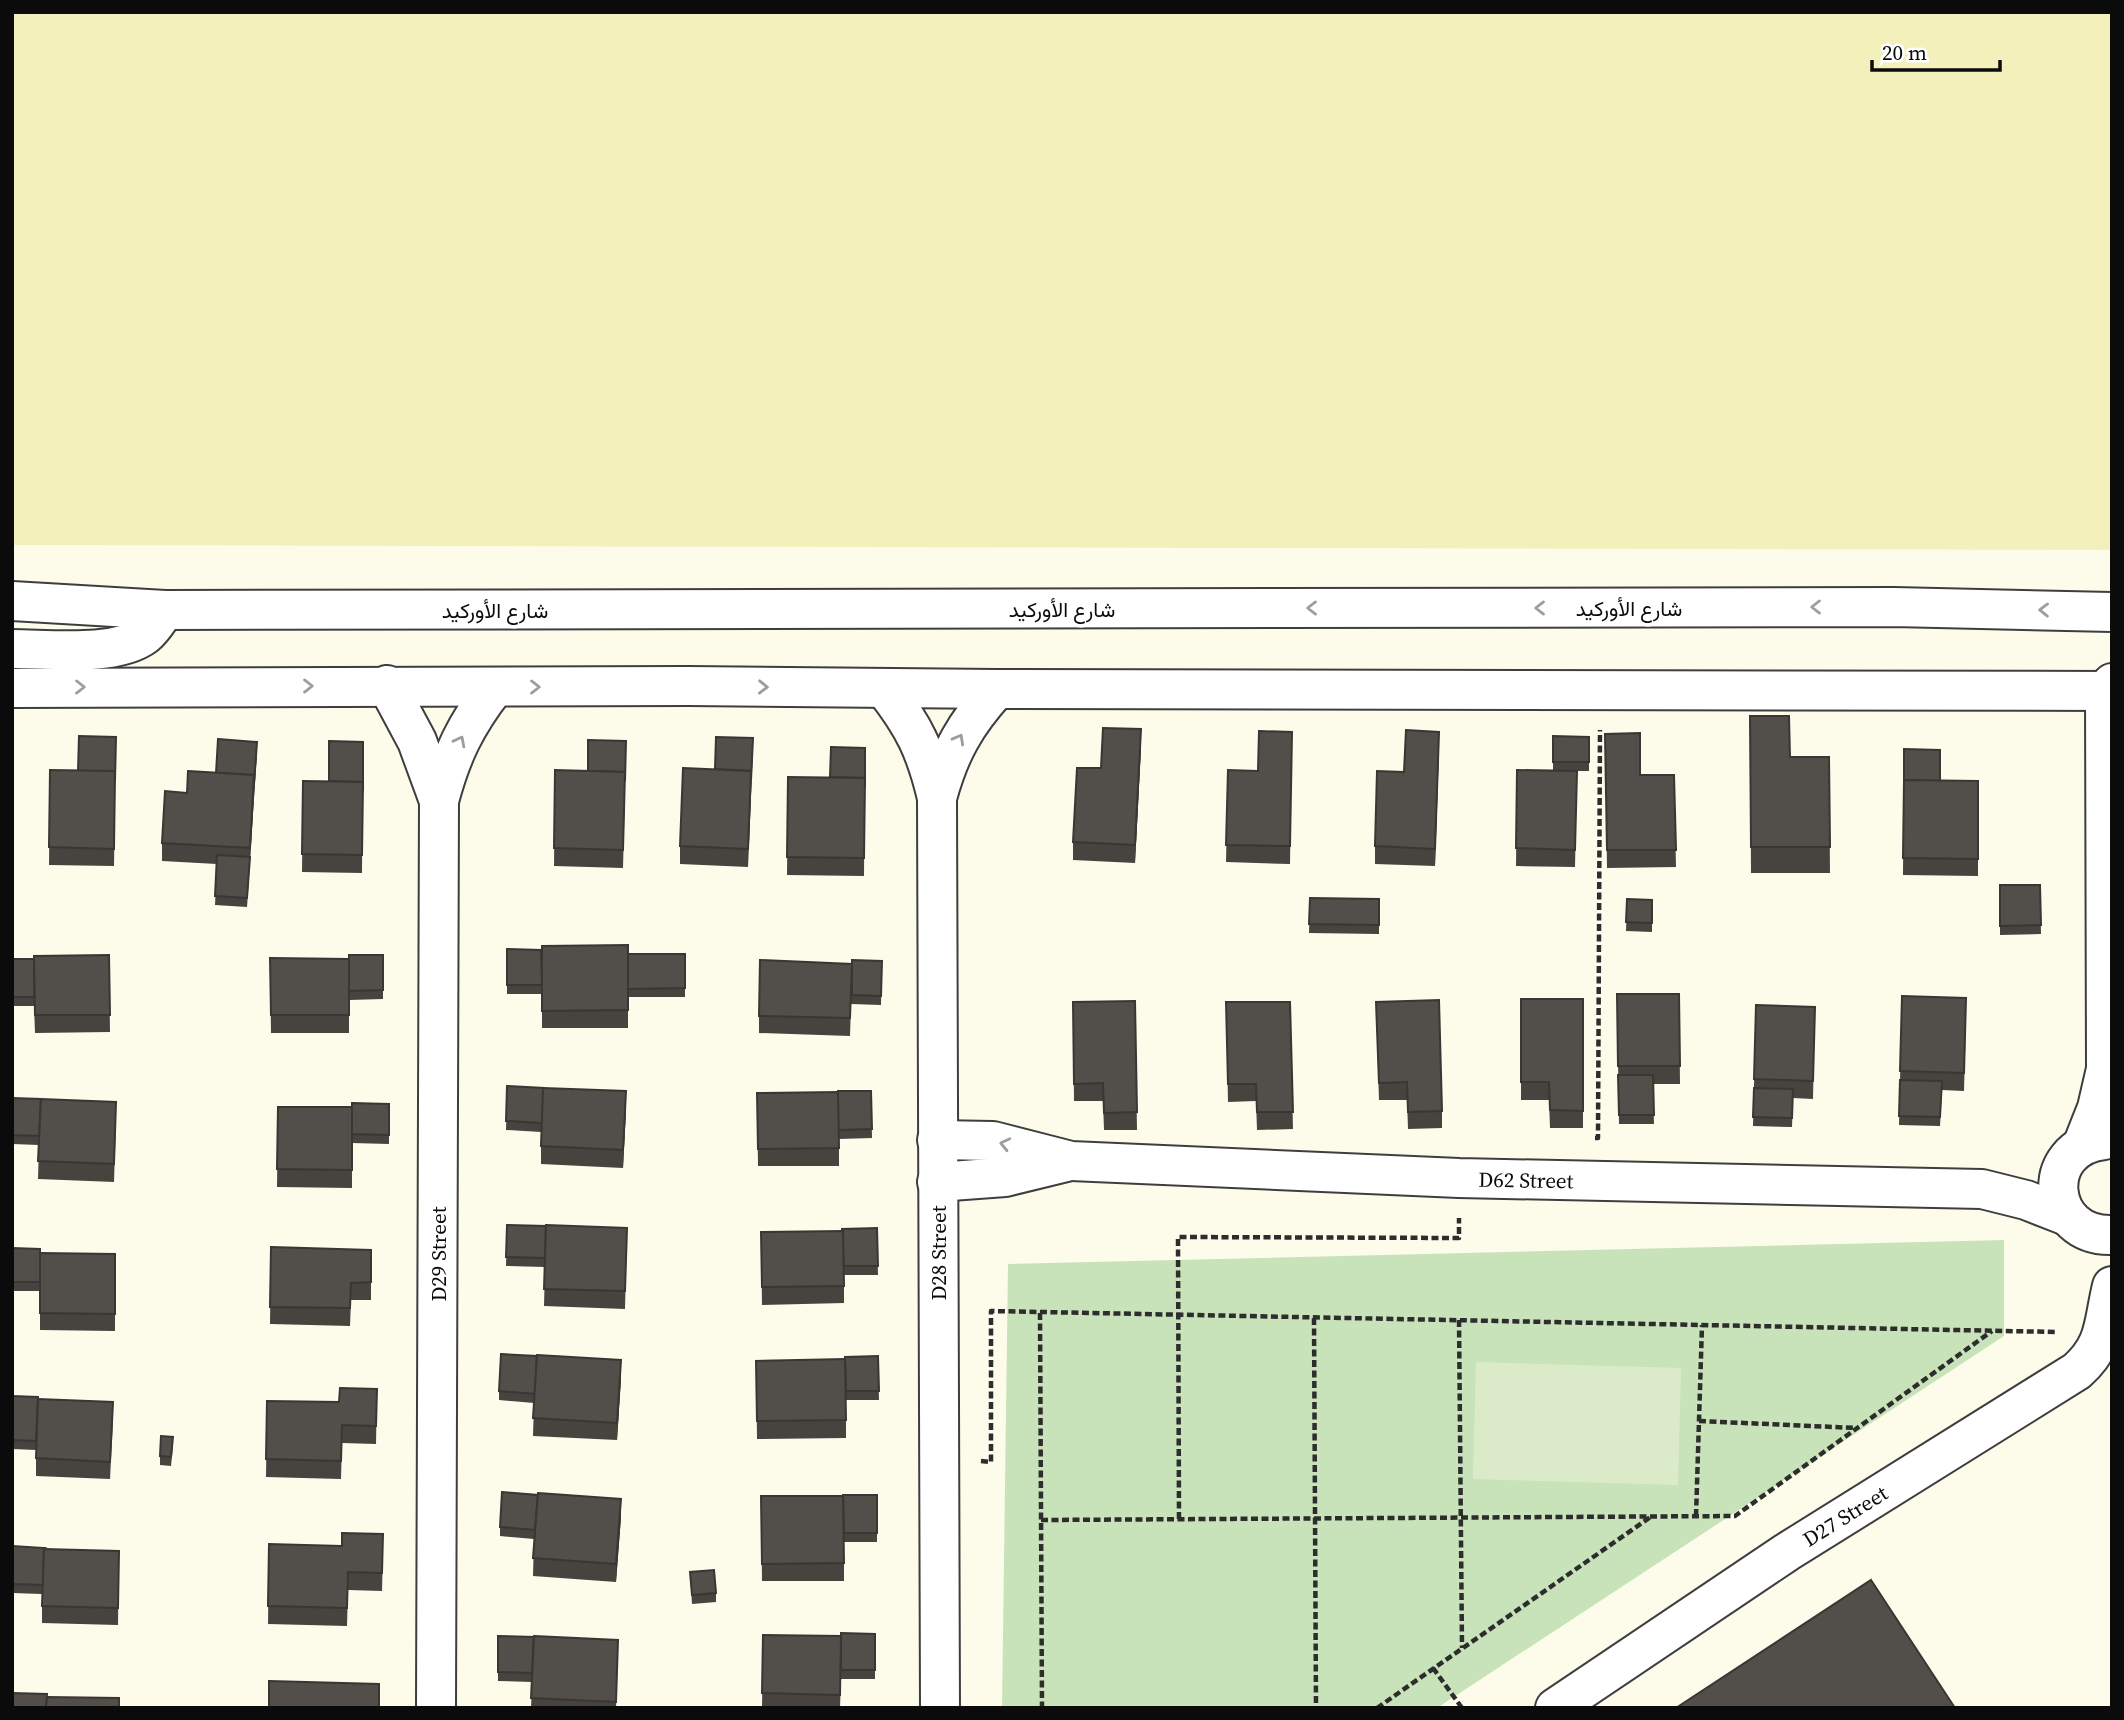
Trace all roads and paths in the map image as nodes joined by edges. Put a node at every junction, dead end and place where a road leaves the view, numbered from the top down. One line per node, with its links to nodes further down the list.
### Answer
1 (12, 601): 2 (street, شارع الأوركيد)
2 (165, 610): 3 (street, شارع الأوركيد, one-way to 2); 4 (street)
3 (2112, 612)
4 (12, 649)
5 (387, 685): 6 (street); 7 (street, one-way to 5); 13 (street, D29 Street)
6 (495, 687): 8 (street, one-way to 8); 13 (street, D29 Street, one-way to 6)
7 (12, 688)
8 (884, 688): 10 (street); 12 (street, D28 Street)
9 (2109, 688): 10 (street); 14 (street)
10 (997, 689): 12 (street, D28 Street, one-way to 10)
11 (1614, 730): 15 (path)
12 (937, 798): 16 (street, D28 Street)
13 (439, 801): 41 (street, D29 Street)
14 (2109, 1081): 17 (street)
15 (1585, 1138)
16 (937, 1140): 18 (street, D62 Street, one-way to 16); 20 (street, D28 Street)
17 (2087, 1149): 21 (street, D62 Street); 22 (street)
18 (1071, 1161): 19 (street, D62 Street); 20 (street, D62 Street)
19 (1459, 1178): 21 (street, D62 Street); 25 (path)
20 (937, 1182): 32 (street, D28 Street)
21 (1982, 1189): 22 (street, D62 Street)
22 (2085, 1226): 23 (street)
23 (2107, 1309): 29 (path); 47 (street, D27 Street)
24 (1041, 1313): 25 (path); 32 (path); 38 (path)
25 (1177, 1315): 26 (path); 37 (path)
26 (1314, 1318): 27 (path); 35 (path)
27 (1459, 1320): 28 (path); 36 (path)
28 (1702, 1325): 29 (path); 30 (path)
29 (1993, 1331): 31 (path)
30 (1699, 1421): 31 (path); 34 (path)
31 (1857, 1428): 34 (path)
32 (939, 1459): 42 (street, D28 Street)
33 (1652, 1516): 34 (path); 36 (path); 39 (path)
34 (1696, 1516)
35 (1315, 1518): 36 (path); 37 (path); 44 (path)
36 (1461, 1518): 39 (path)
37 (1179, 1519): 38 (path)
38 (1041, 1520): 43 (path)
39 (1462, 1648): 40 (path)
40 (1433, 1668): 45 (path); 46 (path)
41 (436, 1708)
42 (940, 1708)
43 (1042, 1708)
44 (1316, 1708)
45 (1377, 1708)
46 (1462, 1708)
47 (1555, 1708)

